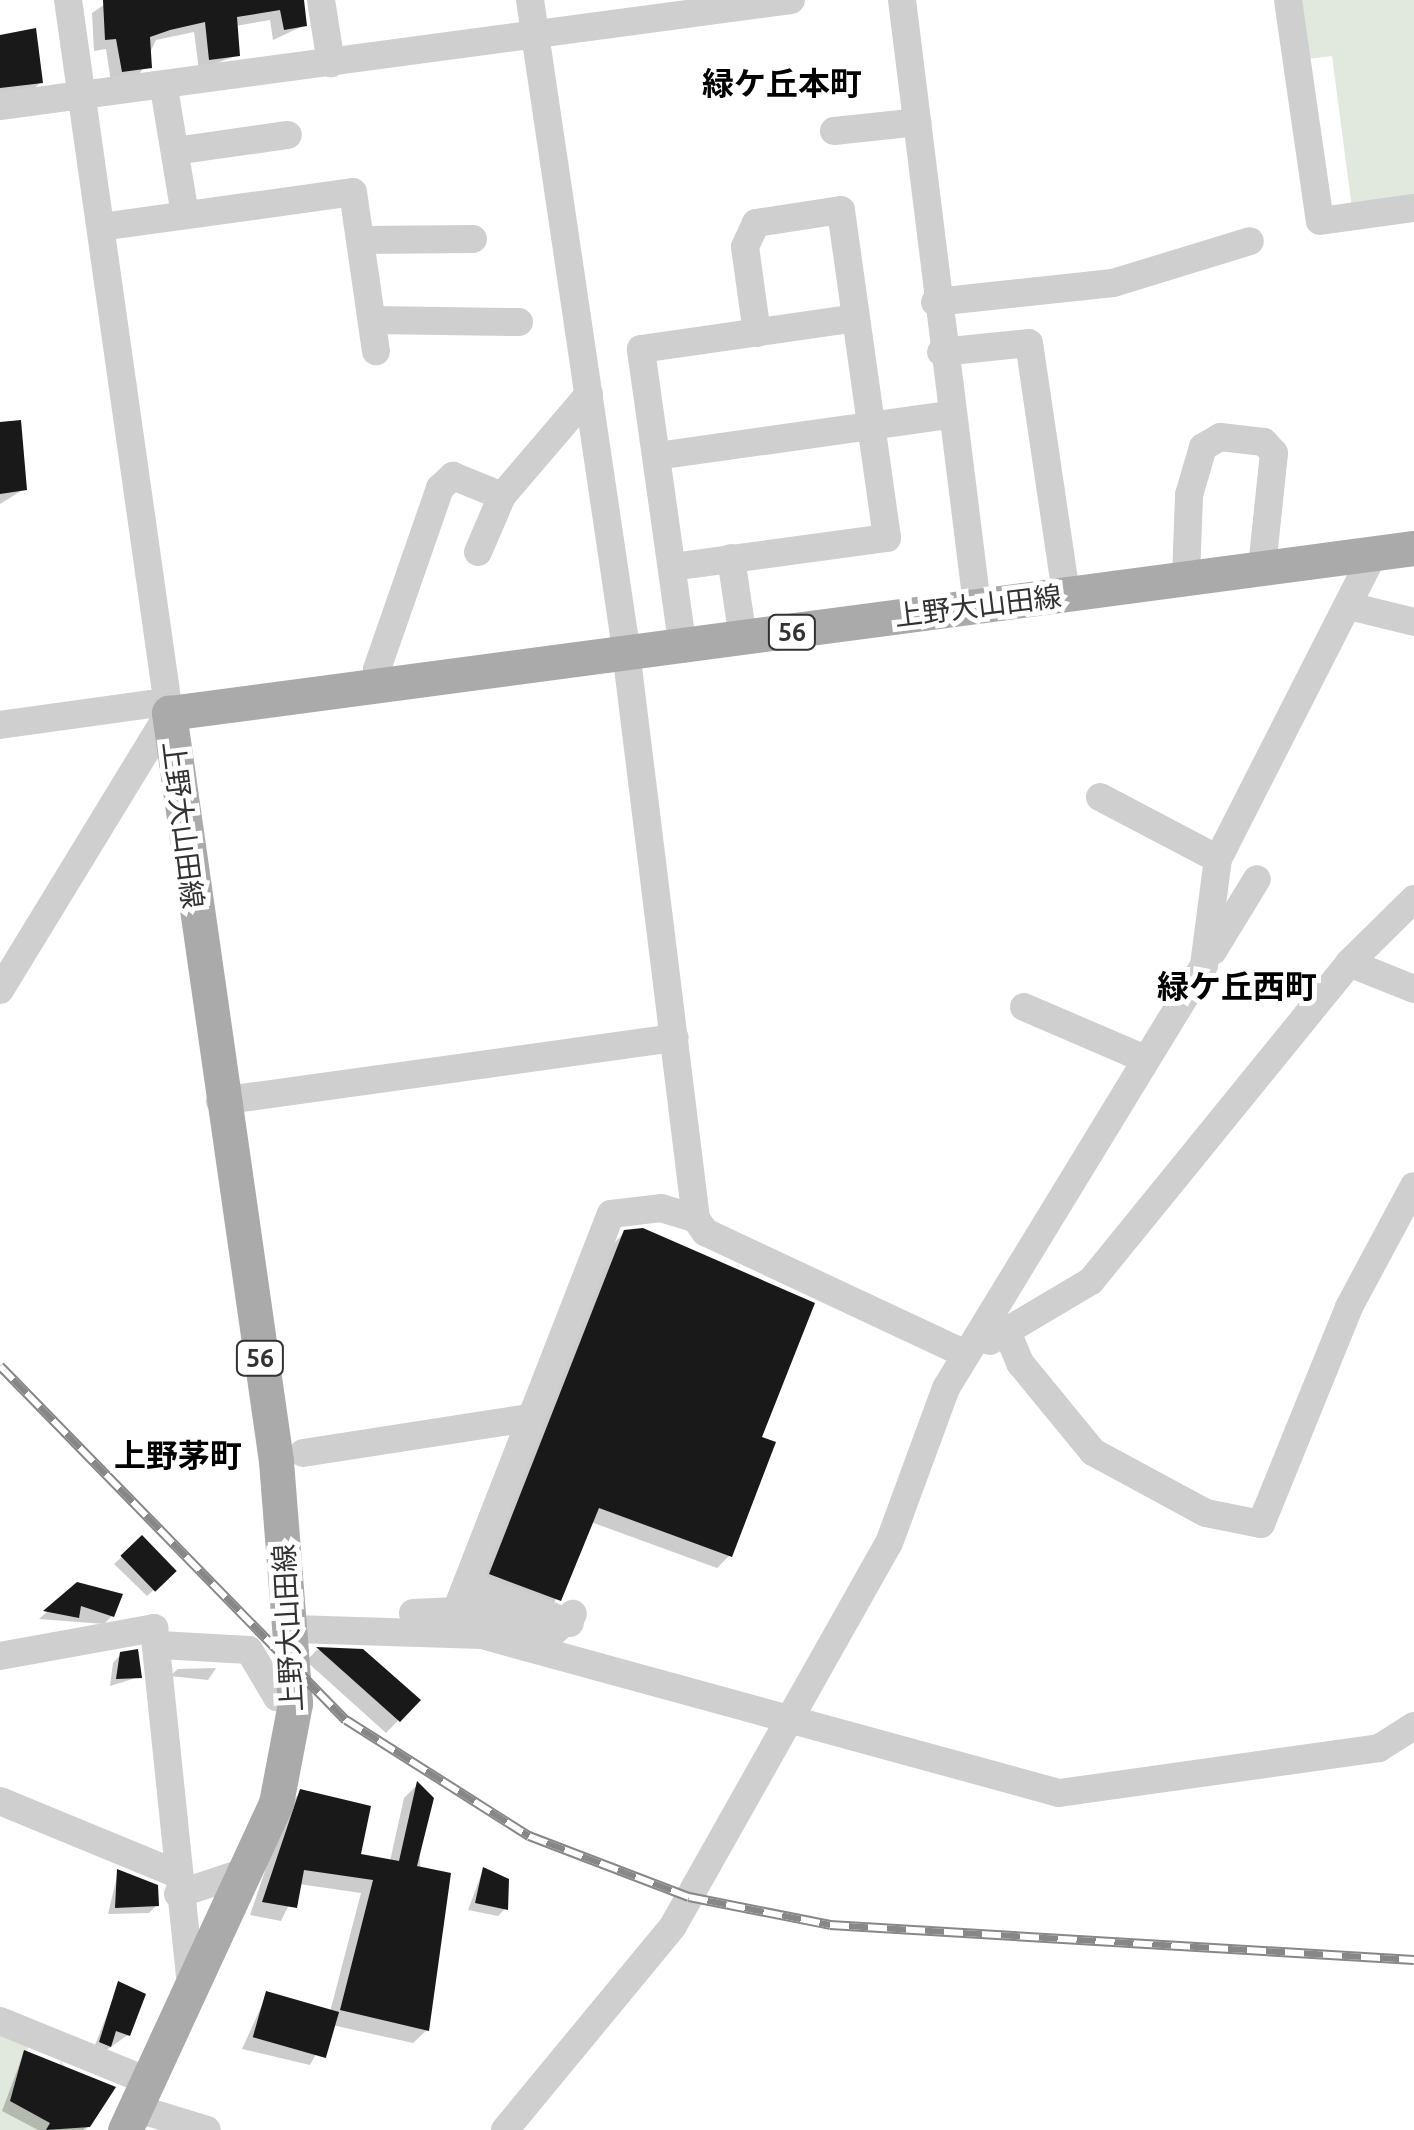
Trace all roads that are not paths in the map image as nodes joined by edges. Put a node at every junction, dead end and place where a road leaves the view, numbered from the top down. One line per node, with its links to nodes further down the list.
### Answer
1 (68, 0): 10 (street)
2 (321, 0): 8 (street)
3 (530, 0): 7 (street)
4 (791, 0): 7 (street)
5 (902, 0): 12 (street)
6 (1288, 0): 16 (street)
7 (534, 36): 8 (street); 29 (street)
8 (331, 62): 9 (street)
9 (164, 88): 10 (street); 15 (street)
10 (83, 100): 11 (street); 18 (street)
11 (0, 106)
12 (918, 122): 13 (street); 22 (street)
13 (834, 131)
14 (288, 135): 15 (street)
15 (175, 151): 17 (street)
16 (1414, 208)
17 (185, 215): 18 (street); 20 (street)
18 (101, 227): 49 (street)
19 (473, 239): 20 (street)
20 (364, 240): 24 (street)
21 (1250, 241): 22 (street)
22 (934, 302): 28 (street)
23 (856, 318): 26 (street); 26 (street); 31 (street)
24 (372, 320): 25 (street); 27 (street)
25 (519, 322)
26 (757, 333): 32 (street)
27 (376, 351)
28 (941, 352): 30 (street); 41 (street)
29 (589, 394): 33 (street); 47 (street)
30 (950, 415): 31 (street); 42 (street)
31 (872, 427): 32 (street); 37 (street)
32 (657, 456): 38 (street)
33 (502, 496): 35 (street); 48 (street)
34 (1414, 548): 36 (main road, 上野大山田線 / 56)
35 (478, 552)
36 (1374, 554): 39 (main road, 上野大山田線 / 56); 43 (street)
37 (731, 558): 38 (street); 45 (street)
38 (672, 567): 46 (street)
39 (1262, 568): 40 (main road, 上野大山田線 / 56); 40 (street)
40 (1186, 578): 41 (main road, 上野大山田線 / 56)
41 (1066, 595): 42 (main road, 上野大山田線 / 56)
42 (977, 606): 45 (main road, 上野大山田線 / 56)
43 (1352, 607): 44 (street); 52 (street)
44 (1414, 622)
45 (744, 638): 46 (main road, 上野大山田線 / 56)
46 (683, 649): 47 (main road, 上野大山田線 / 56)
47 (625, 658): 48 (main road, 上野大山田線 / 56); 60 (street)
48 (381, 686): 49 (main road, 上野大山田線 / 56)
49 (169, 713): 50 (street); 57 (street); 62 (main road, 上野大山田線 / 56)
50 (0, 725)
51 (1100, 798): 52 (street)
52 (1218, 859): 56 (street)
53 (1257, 879): 56 (street)
54 (1414, 899): 55 (street)
55 (1349, 963): 58 (street); 65 (street)
56 (1204, 965): 61 (street)
57 (0, 990)
58 (1414, 990)
59 (1024, 1007): 61 (street)
60 (676, 1038): 62 (street); 64 (street)
61 (1145, 1059): 66 (street)
62 (220, 1101): 70 (main road, 上野大山田線 / 56)
63 (1414, 1186): 65 (street)
64 (696, 1219): 66 (street); 67 (street)
65 (1006, 1332): 66 (street)
66 (965, 1354): 74 (street)
67 (529, 1418): 68 (street); 69 (street)
68 (303, 1452)
69 (462, 1611): 69 (street); 70 (street)
70 (305, 1622): 73 (main road, 上野大山田線 / 56); 74 (street)
71 (160, 1646): 72 (street); 73 (street); 78 (street)
72 (0, 1656)
73 (295, 1703): 77 (main road, 上野大山田線 / 56)
74 (784, 1720): 75 (street); 83 (street)
75 (1414, 1726)
76 (0, 1801): 78 (street)
77 (248, 1872): 78 (street); 79 (main road, 上野大山田線 / 56)
78 (177, 1884): 79 (street)
79 (191, 1986): 81 (main road, 56)
80 (0, 2022): 81 (street)
81 (136, 2106): 82 (street)
82 (192, 2130)
83 (505, 2130)

